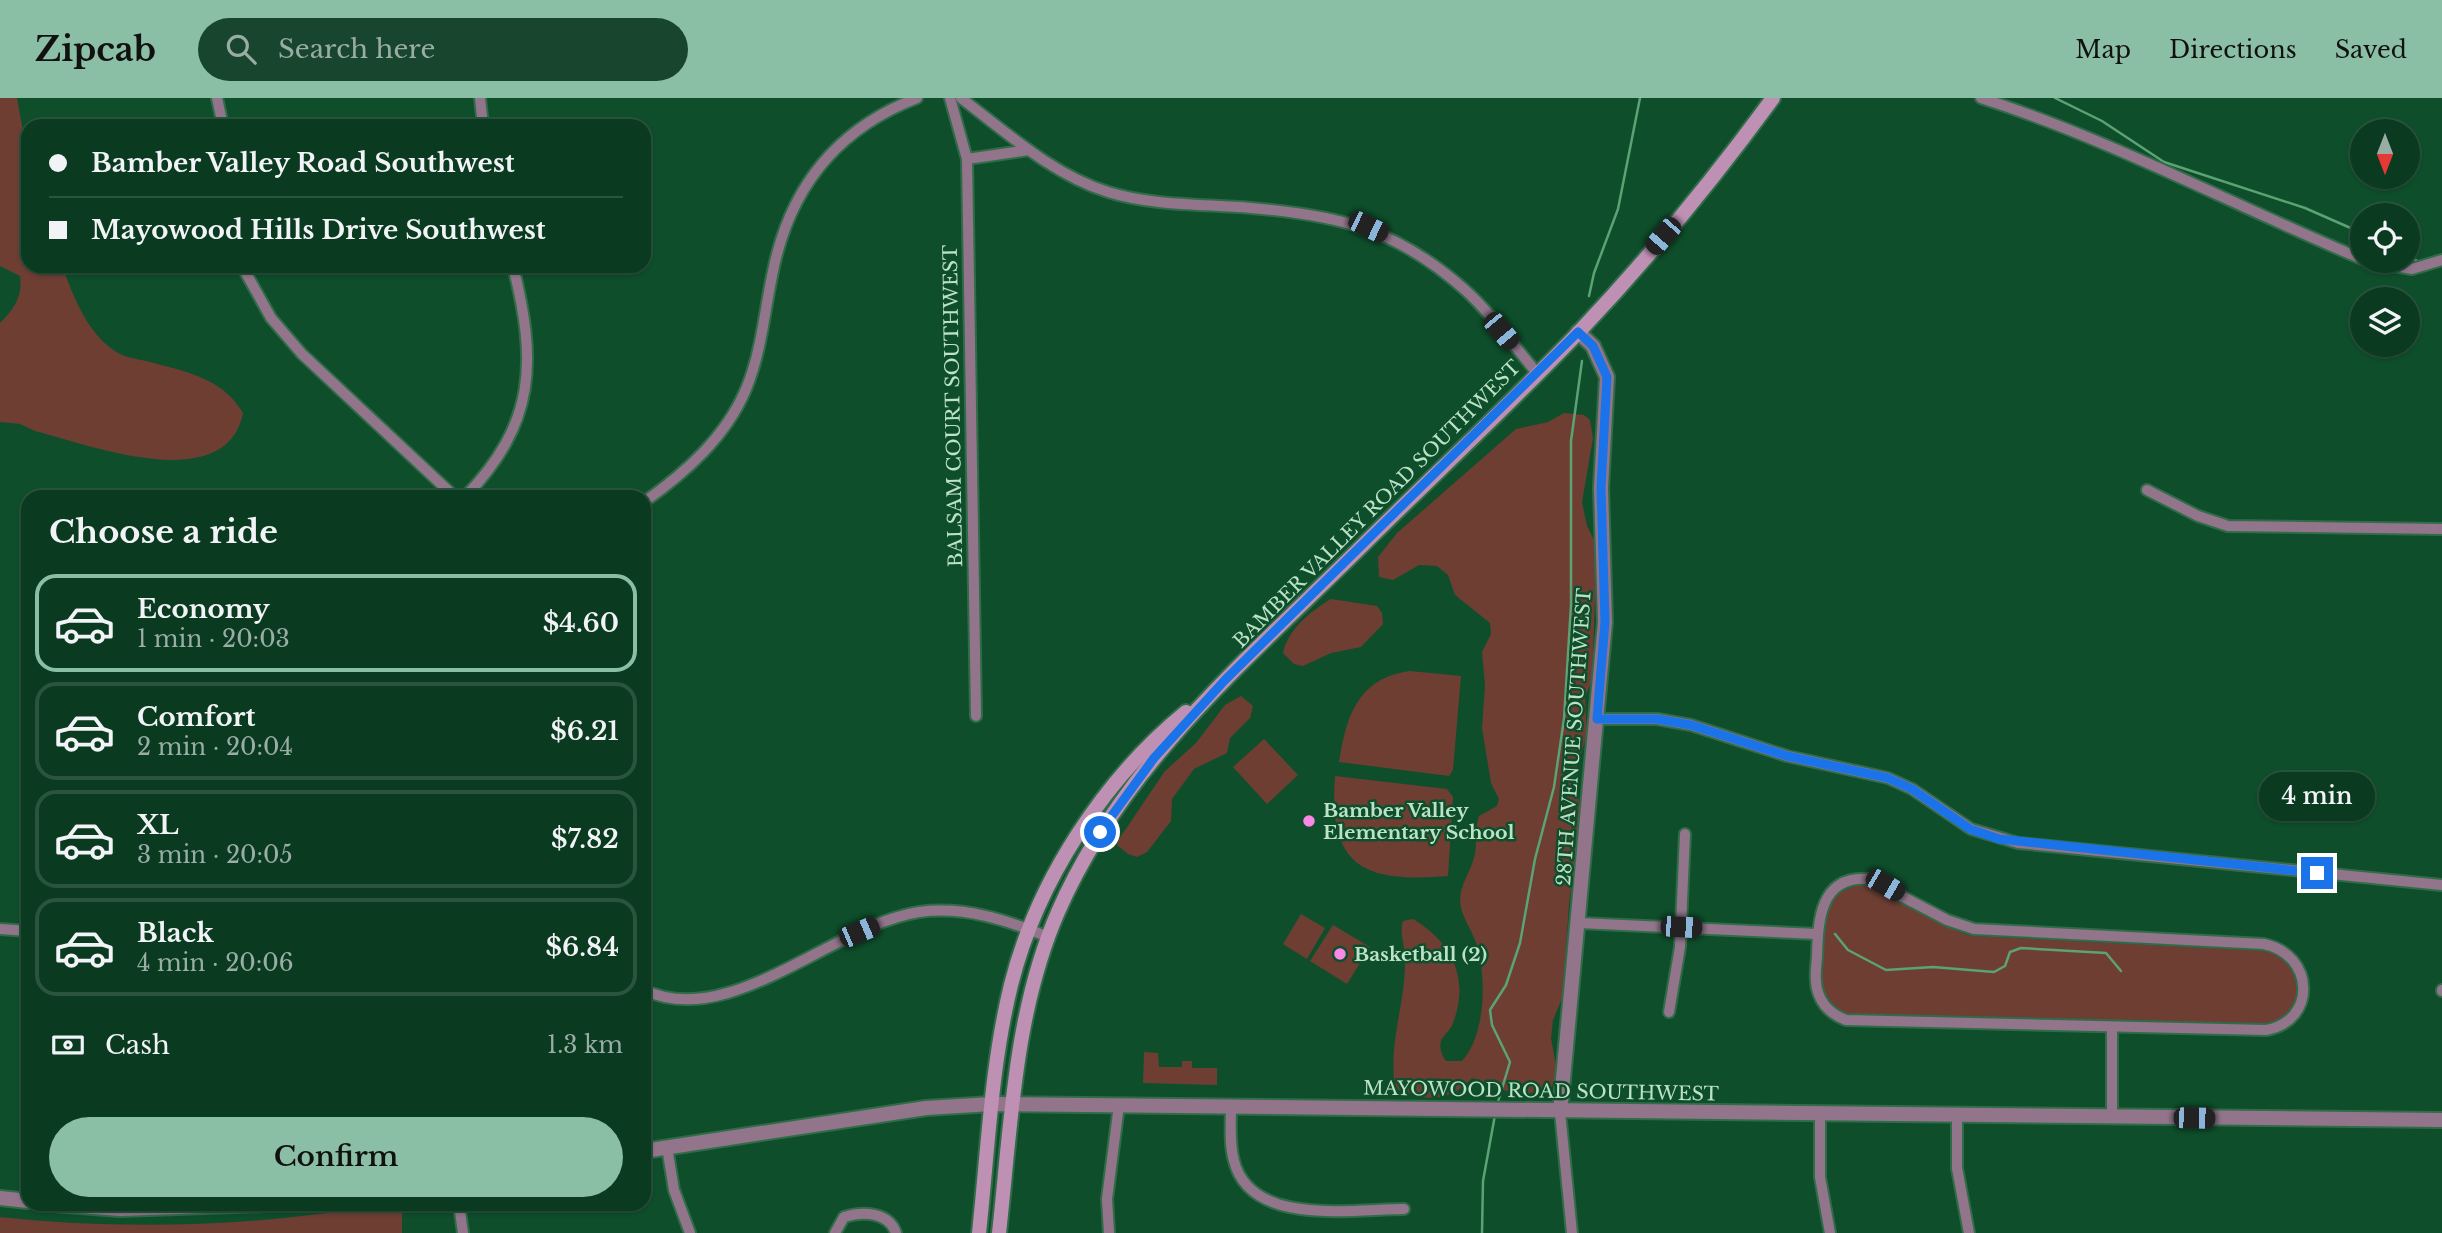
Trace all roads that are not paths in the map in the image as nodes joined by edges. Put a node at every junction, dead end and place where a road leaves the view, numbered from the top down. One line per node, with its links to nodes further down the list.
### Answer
1 (217, 98): 8 (street)
2 (480, 98): 9 (street)
3 (916, 98): 22 (street)
4 (950, 98): 11 (street, BALSAM COURT SOUTHWEST)
5 (961, 98): 10 (street)
6 (1773, 98): 17 (main road, BAMBER VALLEY ROAD SOUTHWEST)
7 (1981, 98): 12 (street)
8 (222, 119)
9 (482, 119)
10 (1029, 150): 11 (street); 18 (street)
11 (967, 159): 25 (street, BALSAM COURT SOUTHWEST)
12 (2350, 253)
13 (2442, 260): 14 (street)
14 (2420, 267)
15 (246, 273): 19 (street)
16 (515, 273): 20 (street)
17 (1578, 332): 18 (main road, BAMBER VALLEY ROAD SOUTHWEST); 26 (street, 28TH AVENUE SOUTHWEST)
18 (1537, 373): 24 (main road, BAMBER VALLEY ROAD SOUTHWEST)
19 (448, 490)
20 (471, 490)
21 (2147, 491): 23 (street)
22 (651, 497)
23 (2442, 528)
24 (1225, 680): 32 (main road, BAMBER VALLEY ROAD SOUTHWEST); 35 (main road, BAMBER VALLEY ROAD SOUTHWEST)
25 (976, 716)
26 (1597, 719): 28 (street); 29 (street, 28TH AVENUE SOUTHWEST)
27 (1685, 834): 30 (street)
28 (2442, 885)
29 (1579, 923): 30 (street); 43 (street, 28TH AVENUE SOUTHWEST)
30 (1681, 927): 34 (street); 37 (street)
31 (0, 929): 33 (street)
32 (1030, 929): 35 (street); 36 (street); 39 (main road, BAMBER VALLEY ROAD SOUTHWEST)
33 (21, 930)
34 (1817, 934): 38 (street); 38 (street)
35 (1048, 937): 40 (main road, BAMBER VALLEY ROAD SOUTHWEST)
36 (651, 992)
37 (1669, 1012)
38 (2112, 1027): 46 (street)
39 (992, 1104): 40 (street, MAYOWOOD ROAD SOUTHWEST); 48 (street, MAYOWOOD ROAD SOUTHWEST); 58 (main road, BAMBER VALLEY ROAD SOUTHWEST)
40 (1013, 1104): 41 (street, MAYOWOOD ROAD SOUTHWEST); 59 (main road, BAMBER VALLEY ROAD SOUTHWEST)
41 (1119, 1105): 42 (street, MAYOWOOD ROAD SOUTHWEST); 60 (street)
42 (1231, 1106): 43 (street, MAYOWOOD ROAD SOUTHWEST); 52 (street)
43 (1560, 1112): 44 (street, MAYOWOOD ROAD SOUTHWEST); 61 (street)
44 (1820, 1113): 45 (street, MAYOWOOD ROAD SOUTHWEST); 62 (street)
45 (1957, 1114): 46 (street, MAYOWOOD ROAD SOUTHWEST); 63 (street)
46 (2112, 1117): 47 (street, MAYOWOOD ROAD SOUTHWEST)
47 (2442, 1120)
48 (667, 1147): 49 (street, MAYOWOOD ROAD SOUTHWEST); 55 (street)
49 (651, 1150)
50 (0, 1198): 51 (street)
51 (21, 1200)
52 (1404, 1209)
53 (460, 1211): 54 (street)
54 (463, 1233)
55 (690, 1233)
56 (835, 1233): 57 (street)
57 (896, 1233)
58 (979, 1233)
59 (999, 1233)
60 (1109, 1233)
61 (1572, 1233)
62 (1830, 1233)
63 (1969, 1233)

